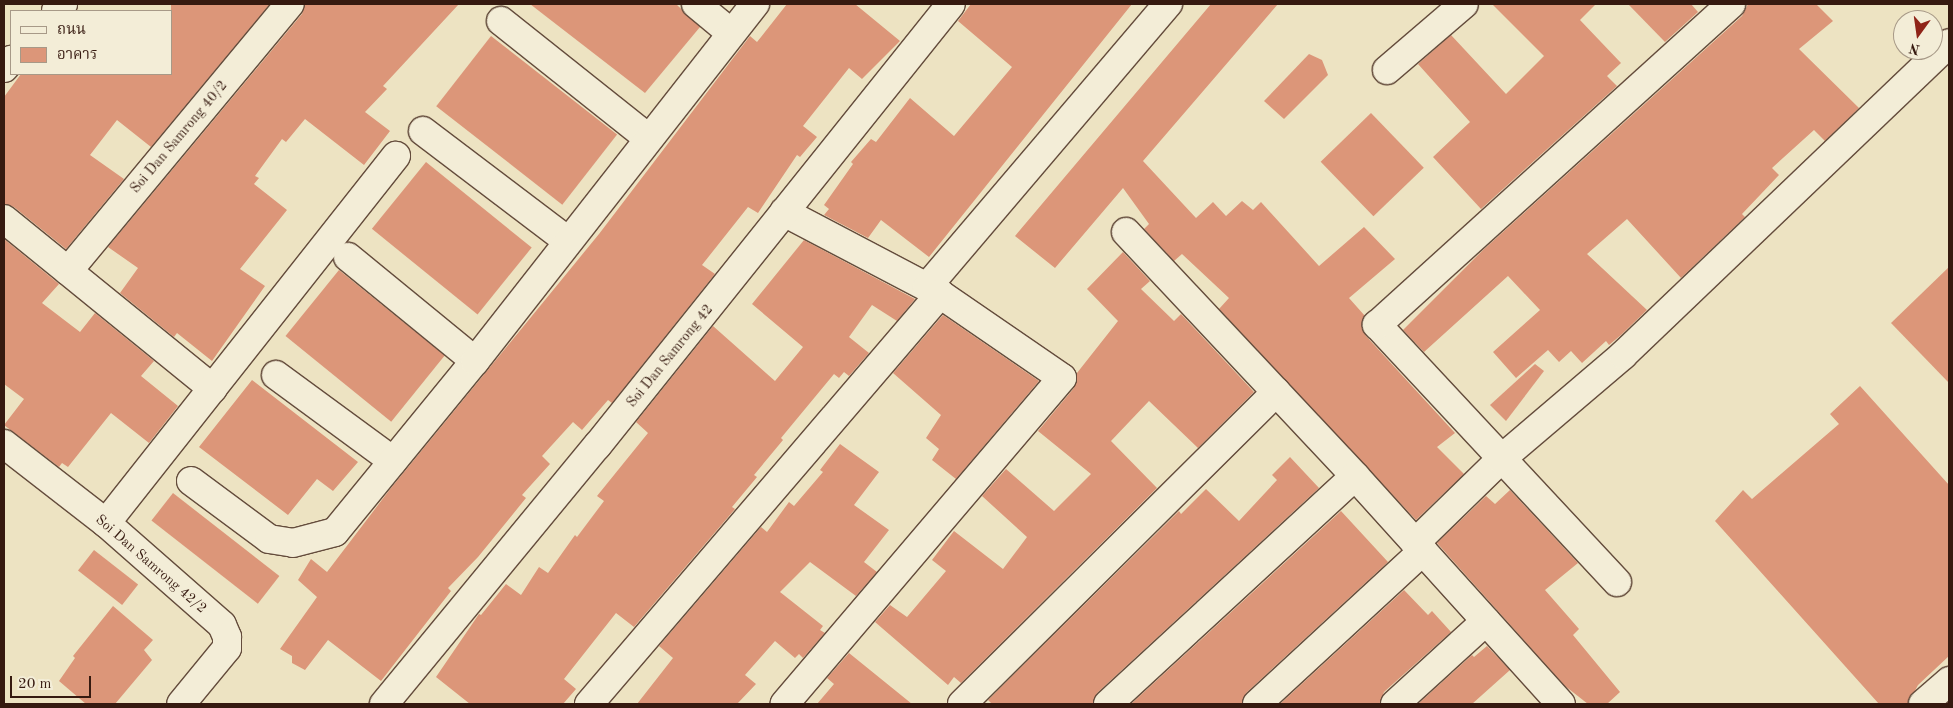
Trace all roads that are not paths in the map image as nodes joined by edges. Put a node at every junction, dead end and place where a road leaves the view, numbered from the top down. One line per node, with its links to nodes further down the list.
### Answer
1 (290, 4): 20 (street, Soi Dan Samrong 40/2)
2 (696, 4): 9 (street)
3 (755, 4): 9 (street)
4 (951, 4): 15 (street, Soi Dan Samrong 42)
5 (1168, 4): 21 (street)
6 (1464, 4): 11 (street)
7 (1731, 4): 27 (street)
8 (501, 21): 13 (street)
9 (731, 34): 13 (street)
10 (1949, 44): 27 (street)
11 (1387, 70)
12 (423, 131): 18 (street)
13 (648, 138): 18 (street)
14 (396, 156): 24 (street)
15 (784, 212): 21 (street); 38 (street, Soi Dan Samrong 42)
16 (4, 218): 20 (street)
17 (1126, 232): 25 (street)
18 (568, 241): 22 (street)
19 (348, 258): 22 (street)
20 (68, 271): 24 (street)
21 (933, 290): 39 (street); 40 (street)
22 (475, 361): 28 (street)
23 (276, 375): 28 (street)
24 (213, 389): 31 (street)
25 (1276, 392): 29 (street); 41 (street)
26 (4, 444): 31 (street, Soi Dan Samrong 42/2)
27 (1501, 459): 32 (street); 33 (street)
28 (393, 461): 30 (street)
29 (1355, 476): 32 (street); 42 (street)
30 (191, 481)
31 (106, 523): 37 (street, Soi Dan Samrong 42/2)
32 (1419, 547): 34 (street); 43 (street)
33 (1617, 582)
34 (1486, 621): 36 (street); 44 (street)
35 (1949, 681): 45 (street)
36 (1550, 700)
37 (181, 704)
38 (384, 704)
39 (589, 704)
40 (785, 704)
41 (962, 704)
42 (1108, 704)
43 (1256, 704)
44 (1395, 704)
45 (1923, 704)

